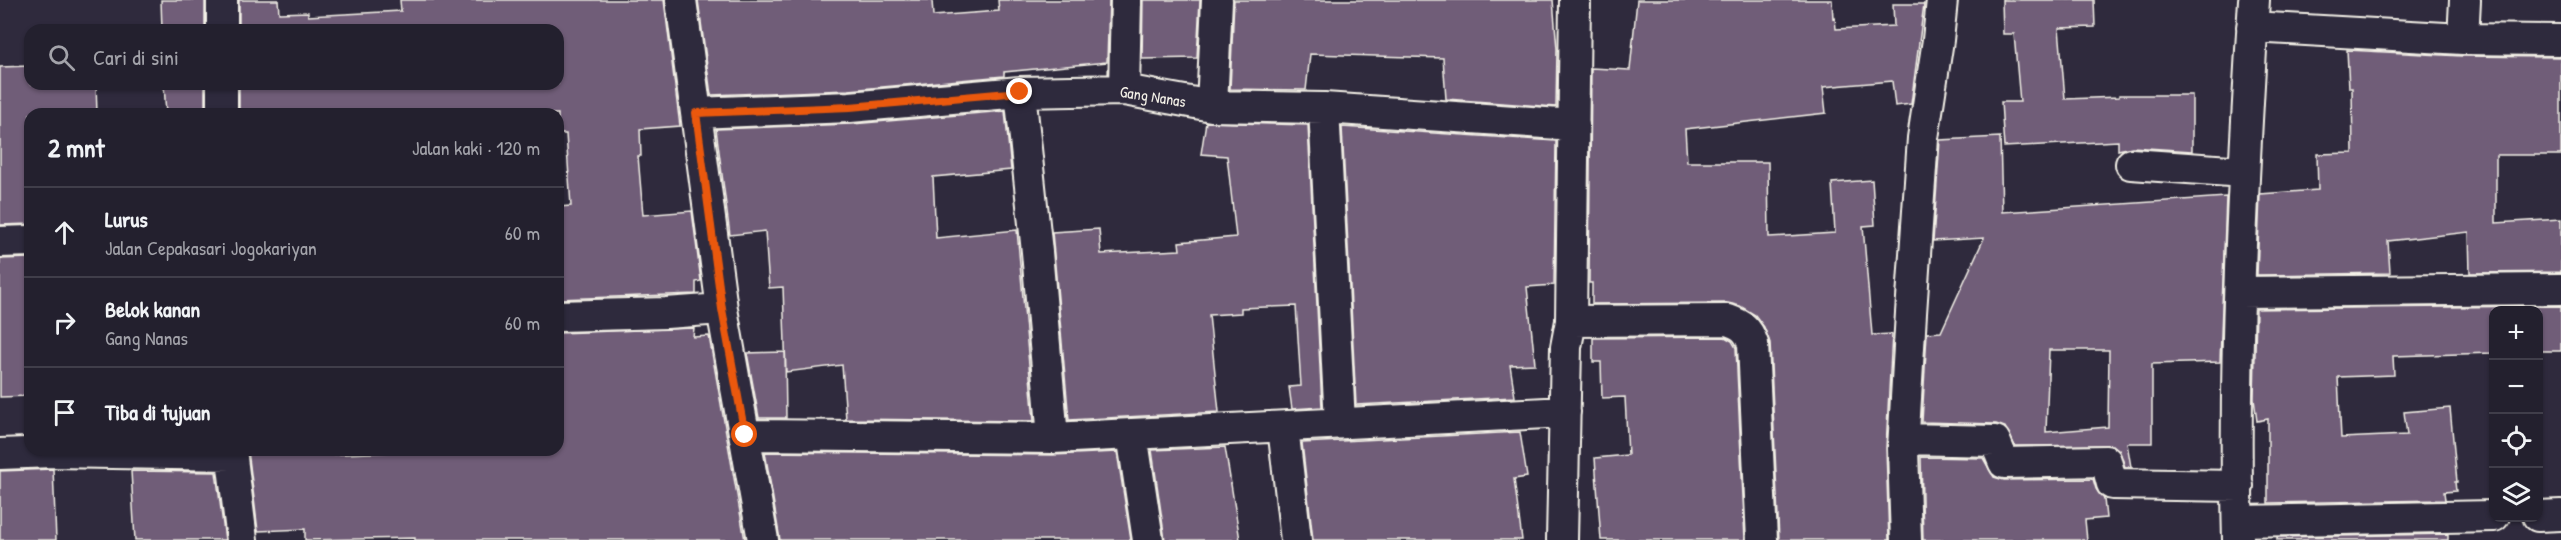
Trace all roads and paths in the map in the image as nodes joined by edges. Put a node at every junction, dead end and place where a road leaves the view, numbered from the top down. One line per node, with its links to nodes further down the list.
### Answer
1 (222, 0): 9 (street)
2 (681, 0): 18 (street)
3 (1126, 0): 13 (street)
4 (1217, 0): 15 (street)
5 (1575, 0): 19 (street)
6 (1942, 0): 35 (street)
7 (2465, 0): 10 (street)
8 (2253, 13): 10 (street); 21 (street)
9 (222, 24)
10 (2463, 39): 11 (street)
11 (2561, 40)
12 (222, 90): 16 (street)
13 (1124, 90): 14 (street, Gang Nanas); 15 (street, Gang Nanas)
14 (1020, 92): 18 (street, Gang Nanas); 34 (street)
15 (1212, 106): 17 (street, Gang Nanas)
16 (222, 108)
17 (1324, 108): 19 (street, Gang Nanas); 30 (street)
18 (696, 113): 26 (street)
19 (1574, 125): 28 (street)
20 (2131, 164): 21 (street)
21 (2244, 172): 25 (street)
22 (24, 241): 23 (street)
23 (0, 242)
24 (2561, 289): 25 (street)
25 (2240, 292): 39 (street)
26 (722, 309): 27 (street); 33 (street)
27 (564, 316)
28 (1571, 321): 29 (street); 49 (street)
29 (1565, 412): 30 (street); 48 (street)
30 (1340, 423): 31 (street)
31 (1283, 426): 32 (street); 47 (street)
32 (1132, 434): 34 (street); 46 (street)
33 (745, 435): 34 (street); 45 (street)
34 (1053, 438)
35 (1904, 439): 39 (street); 50 (street)
36 (24, 453): 37 (street)
37 (0, 454)
38 (231, 456): 44 (street)
39 (2238, 486): 43 (street)
40 (2561, 515): 42 (street)
41 (2489, 516): 43 (street)
42 (2543, 516)
43 (2238, 531)
44 (242, 540)
45 (763, 540)
46 (1148, 540)
47 (1296, 540)
48 (1562, 540)
49 (1762, 540)
50 (1906, 540)

